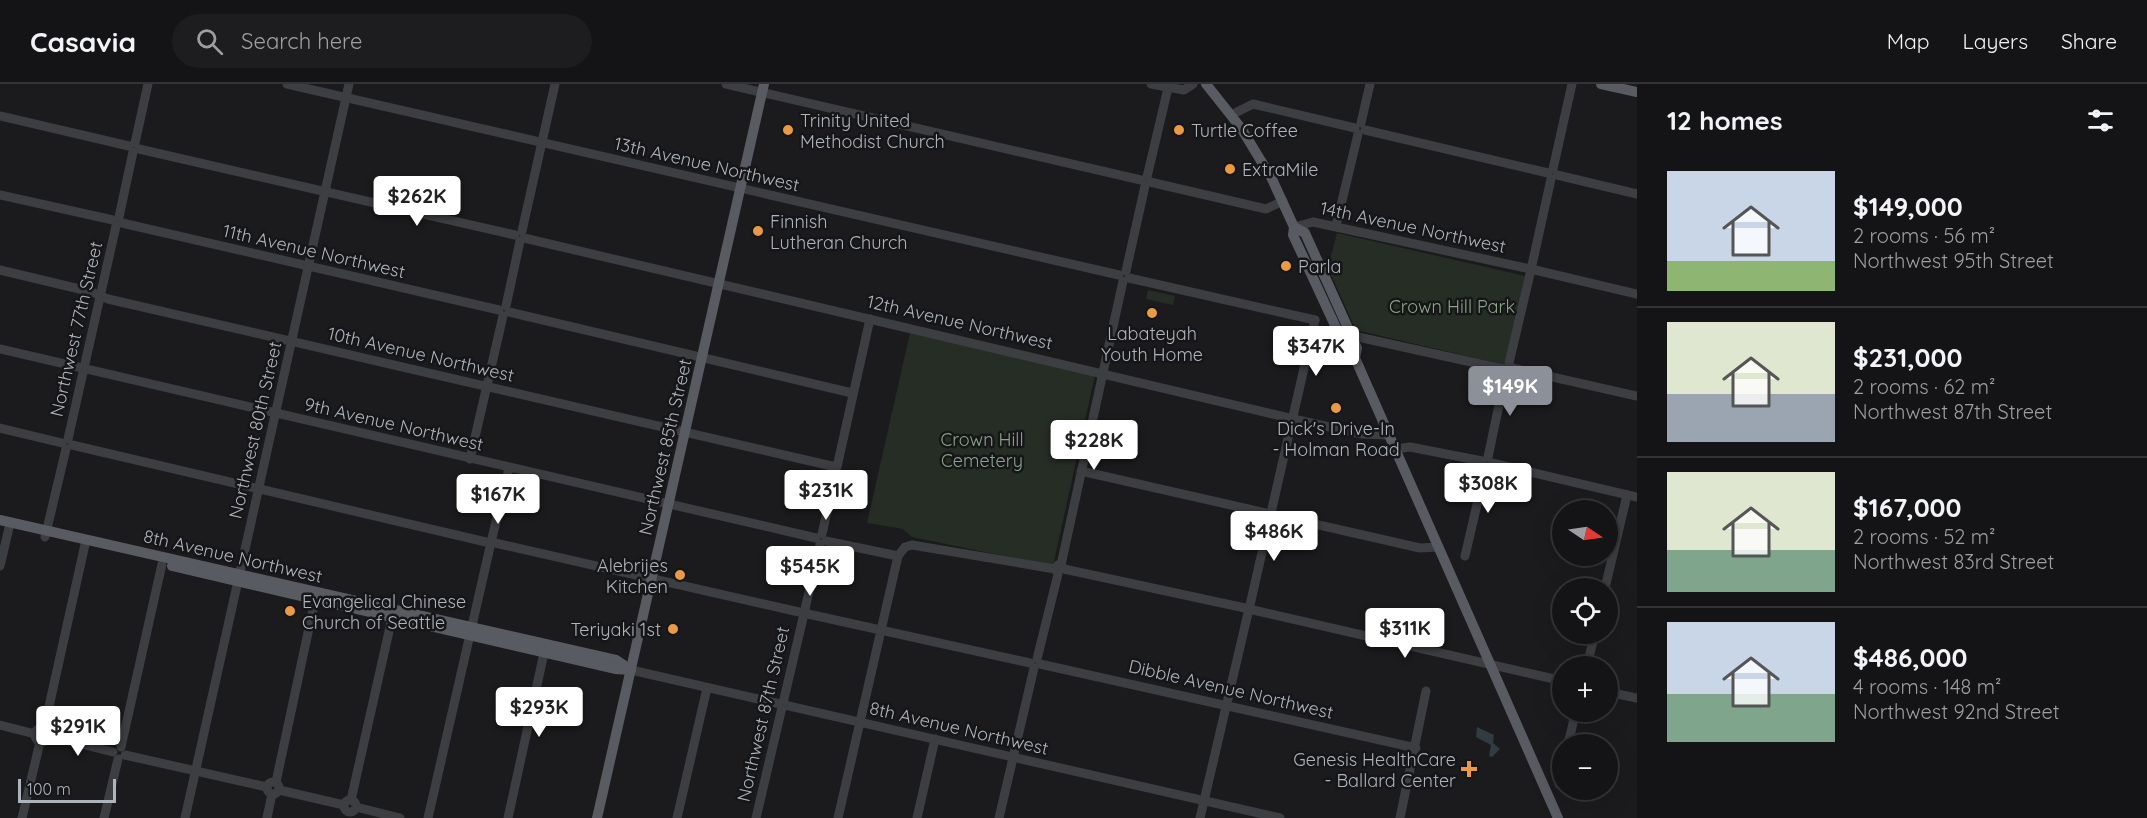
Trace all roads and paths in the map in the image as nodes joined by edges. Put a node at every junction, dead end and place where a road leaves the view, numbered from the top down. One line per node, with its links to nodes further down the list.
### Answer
1 (148, 84): 20 (street, Northwest 77th Street)
2 (287, 84): 15 (street, 13th Avenue Northwest)
3 (349, 84): 15 (street, Northwest 80th Street)
4 (555, 84): 19 (street)
5 (726, 84): 12 (street)
6 (1151, 84): 13 (street)
7 (1193, 84): 13 (street)
8 (1206, 84): 16 (main road)
9 (1370, 84): 18 (street)
10 (1572, 84): 21 (street)
11 (1601, 84): 14 (main road)
12 (763, 88): 22 (street); 23 (main road, Northwest 85th Street)
13 (1168, 88): 22 (street)
14 (1637, 92)
15 (346, 99): 19 (street, 13th Avenue Northwest); 24 (street, Northwest 80th Street)
16 (1231, 115): 18 (street); 27 (main road)
17 (0, 116): 20 (street, 12th Avenue Northwest)
18 (1360, 129): 21 (street); 29 (street)
19 (542, 143): 23 (street, 13th Avenue Northwest); 31 (street)
20 (134, 147): 24 (street, 12th Avenue Northwest); 28 (street, Northwest 77th Street)
21 (1552, 174): 25 (street); 33 (street)
22 (1146, 181): 27 (street); 35 (street)
23 (741, 188): 35 (street, 13th Avenue Northwest); 36 (main road, Northwest 85th Street)
24 (325, 192): 31 (street, 12th Avenue Northwest); 32 (street, Northwest 80th Street)
25 (1637, 194)
26 (0, 195): 28 (street, 11th Avenue Northwest)
27 (1283, 201): 30 (main road)
28 (118, 222): 32 (street, 11th Avenue Northwest); 38 (street, Northwest 77th Street)
29 (1336, 226): 30 (street, 14th Avenue Northwest); 33 (street, 14th Avenue Northwest)
30 (1294, 227): 40 (main road); 43 (main road)
31 (520, 236): 36 (street, 12th Avenue Northwest); 39 (street)
32 (309, 267): 39 (street, 11th Avenue Northwest); 44 (street, Northwest 80th Street)
33 (1531, 269): 37 (street, 14th Avenue Northwest); 48 (street)
34 (0, 270): 38 (street, 10th Avenue Northwest)
35 (1124, 276): 42 (street, 13th Avenue Northwest); 50 (street)
36 (719, 283): 41 (street, 12th Avenue Northwest); 46 (main road, Northwest 85th Street)
37 (1637, 294)
38 (101, 296): 44 (street, 10th Avenue Northwest); 49 (street, Northwest 77th Street)
39 (504, 311): 46 (street, 11th Avenue Northwest); 51 (street)
40 (1330, 315): 42 (street); 47 (main road)
41 (870, 318): 50 (street, 12th Avenue Northwest); 52 (street, Northwest 87th Street)
42 (1315, 320): 55 (street)
43 (1353, 339): 47 (main road); 48 (street)
44 (292, 341): 51 (street, 10th Avenue Northwest); 54 (street, Northwest 80th Street)
45 (0, 350): 49 (street, 9th Avenue Northwest)
46 (702, 358): 52 (street, 11th Avenue Northwest); 57 (main road, Northwest 85th Street)
47 (1355, 358): 58 (main road)
48 (1508, 368): 53 (street); 62 (street)
49 (84, 369): 54 (street, 9th Avenue Northwest); 59 (street, Northwest 77th Street)
50 (1102, 372): 55 (street, 12th Avenue Northwest); 65 (street)
51 (487, 387): 57 (street, 10th Avenue Northwest); 61 (street)
52 (852, 393): 63 (street, Northwest 87th Street)
53 (1637, 396)
54 (276, 414): 61 (street, 9th Avenue Northwest); 66 (street, Northwest 80th Street)
55 (1294, 419): 58 (street, 12th Avenue Northwest); 69 (street)
56 (0, 428): 59 (street, Dibble Avenue Northwest)
57 (685, 432): 63 (street, 10th Avenue Northwest); 68 (main road, Northwest 85th Street)
58 (1389, 435): 60 (main road)
59 (67, 444): 66 (street, Dibble Avenue Northwest); 72 (street, Northwest 77th Street)
60 (1395, 449): 62 (street); 76 (main road)
61 (470, 459): 64 (street, 9th Avenue Northwest)
62 (1487, 462): 67 (street); 78 (street)
63 (836, 467): 73 (street, Northwest 87th Street)
64 (509, 468): 68 (street, 9th Avenue Northwest); 74 (street)
65 (1081, 471): 69 (street); 81 (street)
66 (259, 489): 74 (street, Dibble Avenue Northwest); 82 (street, Northwest 80th Street)
67 (1632, 496): 83 (street)
68 (669, 505): 73 (street, 9th Avenue Northwest); 84 (main road, Northwest 85th Street)
69 (1271, 513): 76 (street); 86 (street)
70 (0, 520): 72 (main road, 8th Avenue Northwest)
71 (4, 527): 72 (main road, 8th Avenue Northwest); 80 (street)
72 (46, 534): 75 (main road, 8th Avenue Northwest)
73 (821, 539): 77 (street, 9th Avenue Northwest); 87 (street, Northwest 87th Street)
74 (491, 542): 84 (street, Dibble Avenue Northwest); 90 (street)
75 (86, 543): 79 (main road, 8th Avenue Northwest); 82 (main road, 8th Avenue Northwest); 104 (street)
76 (1437, 547): 93 (main road)
77 (898, 556): 81 (street); 89 (street)
78 (1465, 556)
79 (162, 564): 82 (main road, 8th Avenue Northwest); 107 (street)
80 (0, 566)
81 (1060, 569): 86 (street); 92 (street)
82 (240, 578): 85 (main road, 8th Avenue Northwest); 90 (main road, 8th Avenue Northwest); 109 (street, Northwest 80th Street)
83 (1608, 578)
84 (651, 580): 87 (street, Dibble Avenue Northwest); 94 (main road, Northwest 85th Street)
85 (315, 600): 88 (main road, 8th Avenue Northwest); 110 (street)
86 (1249, 609): 93 (street); 101 (street)
87 (804, 614): 89 (street, Dibble Avenue Northwest); 100 (street, Northwest 87th Street)
88 (392, 618): 90 (main road, 8th Avenue Northwest); 112 (street)
89 (882, 630): 92 (street, Dibble Avenue Northwest); 102 (street)
90 (470, 631): 91 (main road, 8th Avenue Northwest); 94 (main road, 8th Avenue Northwest); 119 (street)
91 (544, 653): 94 (main road, 8th Avenue Northwest); 120 (street)
92 (1035, 663): 101 (street, Dibble Avenue Northwest); 108 (street)
93 (1489, 664): 95 (street); 130 (main road)
94 (631, 670): 96 (street, 8th Avenue Northwest); 121 (main road, Northwest 85th Street)
95 (1552, 678)
96 (707, 688): 100 (street, 8th Avenue Northwest); 122 (street)
97 (1426, 691): 106 (street)
98 (1618, 694): 99 (street)
99 (1637, 698)
100 (783, 705): 102 (street, 8th Avenue Northwest); 123 (street, Northwest 87th Street)
101 (1227, 705): 106 (street, Dibble Avenue Northwest); 111 (street)
102 (861, 722): 105 (street, 8th Avenue Northwest); 124 (street)
103 (0, 725): 104 (street)
104 (42, 735): 107 (street); 113 (street)
105 (935, 739): 108 (street, 8th Avenue Northwest); 125 (street)
106 (1416, 748): 129 (street)
107 (119, 753): 109 (street); 114 (street)
108 (1014, 757): 111 (street, 8th Avenue Northwest); 126 (street)
109 (196, 770): 110 (street); 115 (street, Northwest 80th Street)
110 (274, 788): 112 (street); 116 (street)
111 (1204, 800): 127 (street); 128 (street, 8th Avenue Northwest)
112 (349, 808): 117 (street)
113 (22, 818)
114 (104, 818)
115 (185, 818)
116 (267, 818)
117 (400, 818)
118 (423, 818): 119 (street)
119 (428, 818)
120 (508, 818)
121 (597, 818)
122 (678, 818)
123 (756, 818)
124 (838, 818)
125 (917, 818)
126 (999, 818)
127 (1200, 818)
128 (1281, 818)
129 (1400, 818)
130 (1558, 818)

